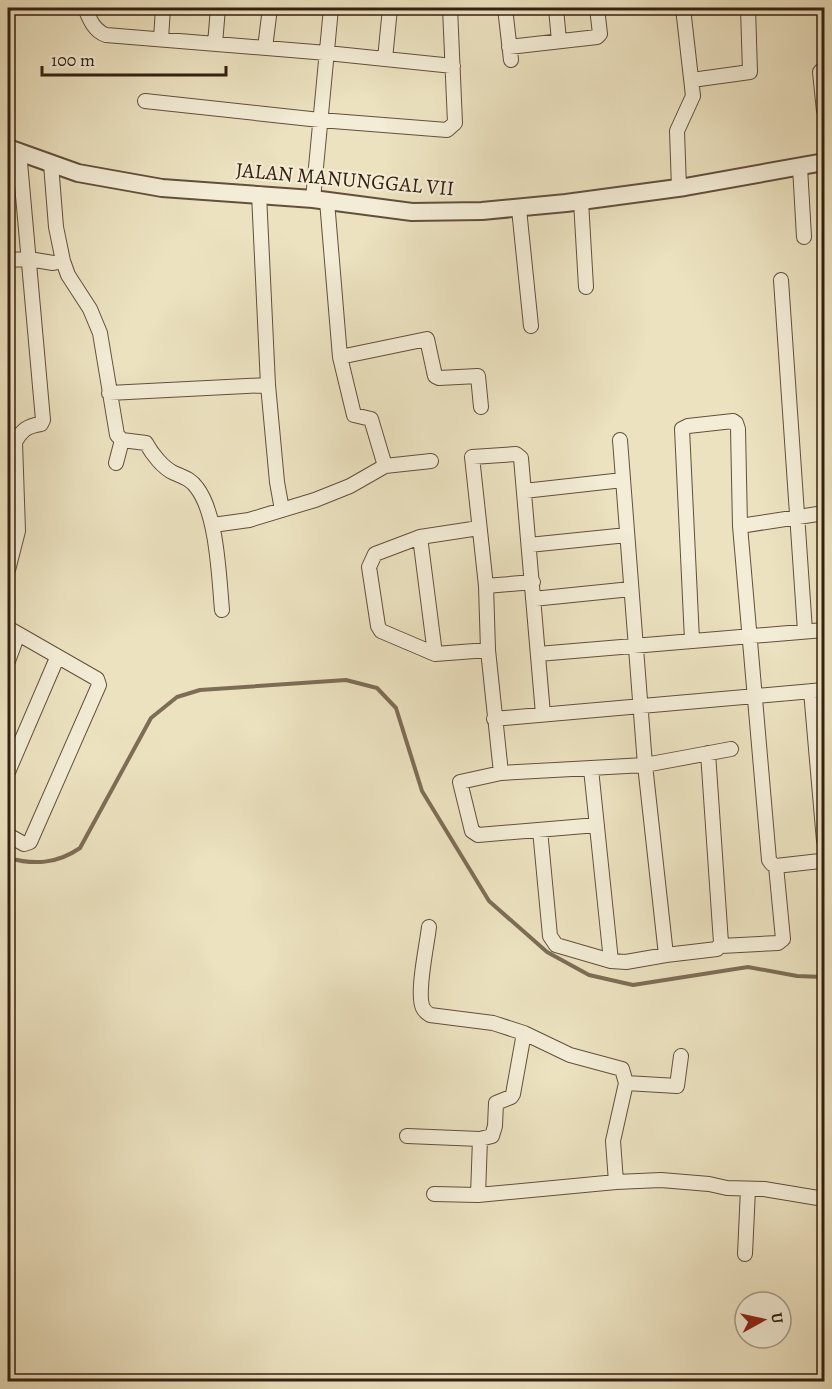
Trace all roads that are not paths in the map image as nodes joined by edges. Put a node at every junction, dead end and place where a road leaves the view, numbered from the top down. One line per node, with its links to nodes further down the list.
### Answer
1 (85, 8): 13 (street)
2 (163, 8): 13 (street)
3 (218, 8): 15 (street)
4 (270, 8): 16 (street)
5 (331, 8): 17 (street)
6 (390, 8): 18 (street)
7 (450, 8): 19 (street)
8 (505, 8): 14 (street)
9 (556, 8): 14 (street)
10 (597, 8): 14 (street)
11 (683, 8): 21 (street)
12 (748, 8): 21 (street)
13 (160, 39): 15 (street)
14 (559, 41)
15 (215, 44): 16 (street)
16 (266, 48): 17 (street)
17 (327, 53): 18 (street); 24 (street)
18 (385, 58): 19 (street)
19 (453, 66): 24 (street)
20 (825, 68): 23 (street)
21 (692, 80): 29 (street)
22 (145, 101): 24 (street)
23 (825, 111)
24 (320, 120): 31 (street)
25 (13, 150): 27 (street, JALAN MANUNGGAL VII); 35 (street)
26 (825, 162): 28 (street, JALAN MANUNGGAL VII)
27 (51, 164): 30 (street, JALAN MANUNGGAL VII); 37 (street)
28 (800, 167): 29 (street, JALAN MANUNGGAL VII); 34 (street)
29 (679, 188): 32 (street, JALAN MANUNGGAL VII)
30 (259, 194): 31 (street, JALAN MANUNGGAL VII); 42 (street)
31 (320, 200): 33 (street, JALAN MANUNGGAL VII); 41 (street)
32 (580, 201): 33 (street, JALAN MANUNGGAL VII); 39 (street)
33 (519, 208): 40 (street)
34 (804, 237)
35 (29, 259): 36 (street); 37 (street); 61 (street)
36 (8, 260)
37 (63, 261): 43 (street)
38 (781, 280): 54 (street)
39 (586, 288)
40 (531, 326)
41 (340, 357): 44 (street); 49 (street)
42 (268, 385): 43 (street); 52 (street)
43 (109, 393): 45 (street)
44 (481, 407)
45 (122, 440): 48 (street); 55 (street)
46 (620, 440): 50 (street)
47 (422, 462): 49 (street)
48 (116, 463)
49 (385, 466): 52 (street)
50 (623, 480): 51 (street); 58 (street)
51 (524, 491): 57 (street); 60 (street)
52 (282, 510): 55 (street)
53 (825, 513): 54 (street)
54 (798, 516): 56 (street); 69 (street)
55 (213, 525): 66 (street)
56 (740, 525): 70 (street); 71 (street)
57 (479, 528): 59 (street); 63 (street)
58 (627, 535): 60 (street); 64 (street)
59 (420, 537): 74 (street); 74 (street)
60 (529, 545): 62 (street)
61 (8, 570)
62 (533, 582): 63 (street); 65 (street)
63 (486, 586): 73 (street)
64 (631, 589): 65 (street); 72 (street)
65 (533, 599): 75 (street)
66 (222, 609)
67 (825, 630): 69 (street)
68 (13, 631): 76 (street); 77 (street)
69 (805, 631): 70 (street)
70 (749, 635): 71 (street); 79 (street)
71 (692, 640): 72 (street)
72 (635, 645): 75 (street); 80 (street)
73 (488, 650): 74 (street); 82 (street)
74 (435, 654)
75 (538, 654): 81 (street)
76 (57, 658): 87 (street); 91 (street)
77 (8, 661)
78 (818, 690): 79 (street); 92 (street)
79 (754, 696): 80 (street); 94 (street)
80 (640, 706): 81 (street); 85 (street)
81 (543, 714): 82 (street)
82 (494, 719): 88 (street)
83 (731, 749): 84 (street)
84 (708, 753): 85 (street); 96 (street)
85 (645, 765): 86 (street); 97 (street)
86 (591, 769): 88 (street); 89 (street)
87 (8, 772)
88 (501, 772): 90 (street)
89 (597, 825): 90 (street); 98 (street)
90 (540, 830): 98 (street)
91 (8, 835)
92 (825, 841)
93 (825, 857): 94 (street)
94 (776, 866): 96 (street)
95 (429, 927): 99 (street)
96 (721, 946): 97 (street)
97 (666, 955): 98 (street)
98 (611, 961)
99 (524, 1033): 101 (street); 103 (street)
100 (681, 1056): 101 (street)
101 (626, 1083): 104 (street)
102 (407, 1136): 103 (street)
103 (480, 1139): 107 (street)
104 (616, 1182): 105 (street); 107 (street)
105 (748, 1189): 108 (street); 109 (street)
106 (434, 1194): 107 (street)
107 (478, 1195)
108 (825, 1199)
109 (745, 1254)

